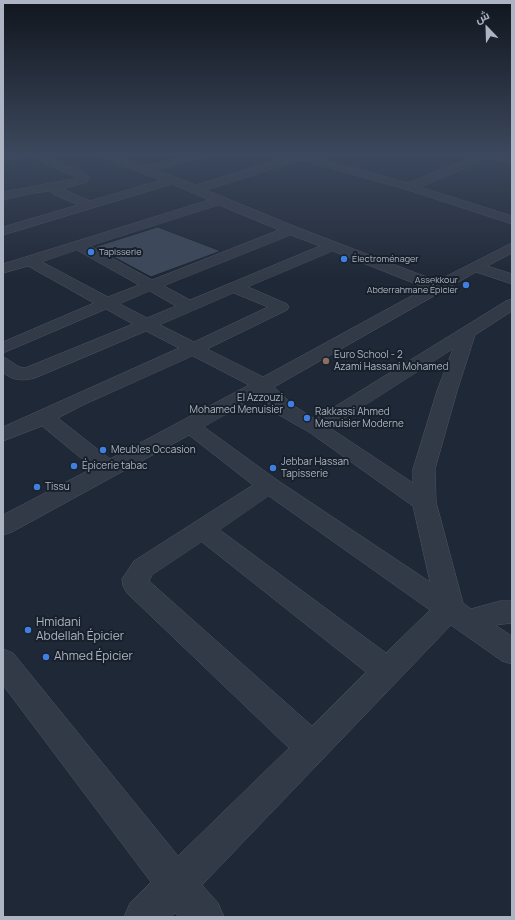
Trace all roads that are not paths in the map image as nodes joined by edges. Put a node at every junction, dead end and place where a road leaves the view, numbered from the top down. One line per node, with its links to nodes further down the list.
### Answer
1 (71, 197): 6 (street)
2 (116, 197): 6 (street)
3 (212, 197): 5 (street)
4 (440, 197): 10 (street)
5 (220, 201): 13 (street); 15 (street)
6 (89, 205): 7 (street)
7 (76, 209): 9 (street); 11 (street)
8 (9, 215): 11 (street)
9 (95, 219)
10 (512, 220)
11 (25, 224): 14 (street)
12 (108, 225): 15 (street)
13 (291, 230): 17 (street); 23 (street)
14 (3, 231)
15 (120, 232): 16 (street)
16 (77, 245): 19 (street); 23 (street)
17 (333, 246): 24 (street); 25 (street)
18 (512, 248): 20 (street)
19 (28, 260): 21 (street); 26 (street)
20 (475, 267): 22 (street); 24 (street)
21 (3, 268)
22 (512, 278)
23 (152, 285): 26 (street); 28 (street)
24 (438, 287): 34 (street)
25 (236, 288): 28 (street); 32 (street)
26 (106, 304): 29 (street); 31 (street)
27 (512, 304): 30 (street)
28 (190, 307): 29 (street)
29 (148, 325): 32 (street); 33 (street)
30 (468, 331): 37 (street); 41 (street)
31 (3, 348)
32 (194, 349): 34 (street); 35 (street)
33 (3, 363)
34 (264, 385): 36 (street); 37 (street)
35 (43, 418): 38 (street); 39 (street)
36 (190, 426): 39 (street); 40 (street)
37 (316, 428): 41 (street)
38 (3, 435)
39 (108, 470): 42 (street)
40 (269, 485): 43 (street); 45 (street)
41 (424, 502): 45 (street)
42 (3, 526)
43 (203, 530): 48 (street); 49 (street)
44 (512, 612): 45 (street)
45 (459, 615): 46 (street); 48 (street)
46 (512, 652)
47 (3, 662): 50 (street)
48 (387, 671): 49 (street)
49 (312, 747): 50 (street)
50 (177, 885): 51 (street); 52 (street)
51 (144, 917)
52 (204, 917)

